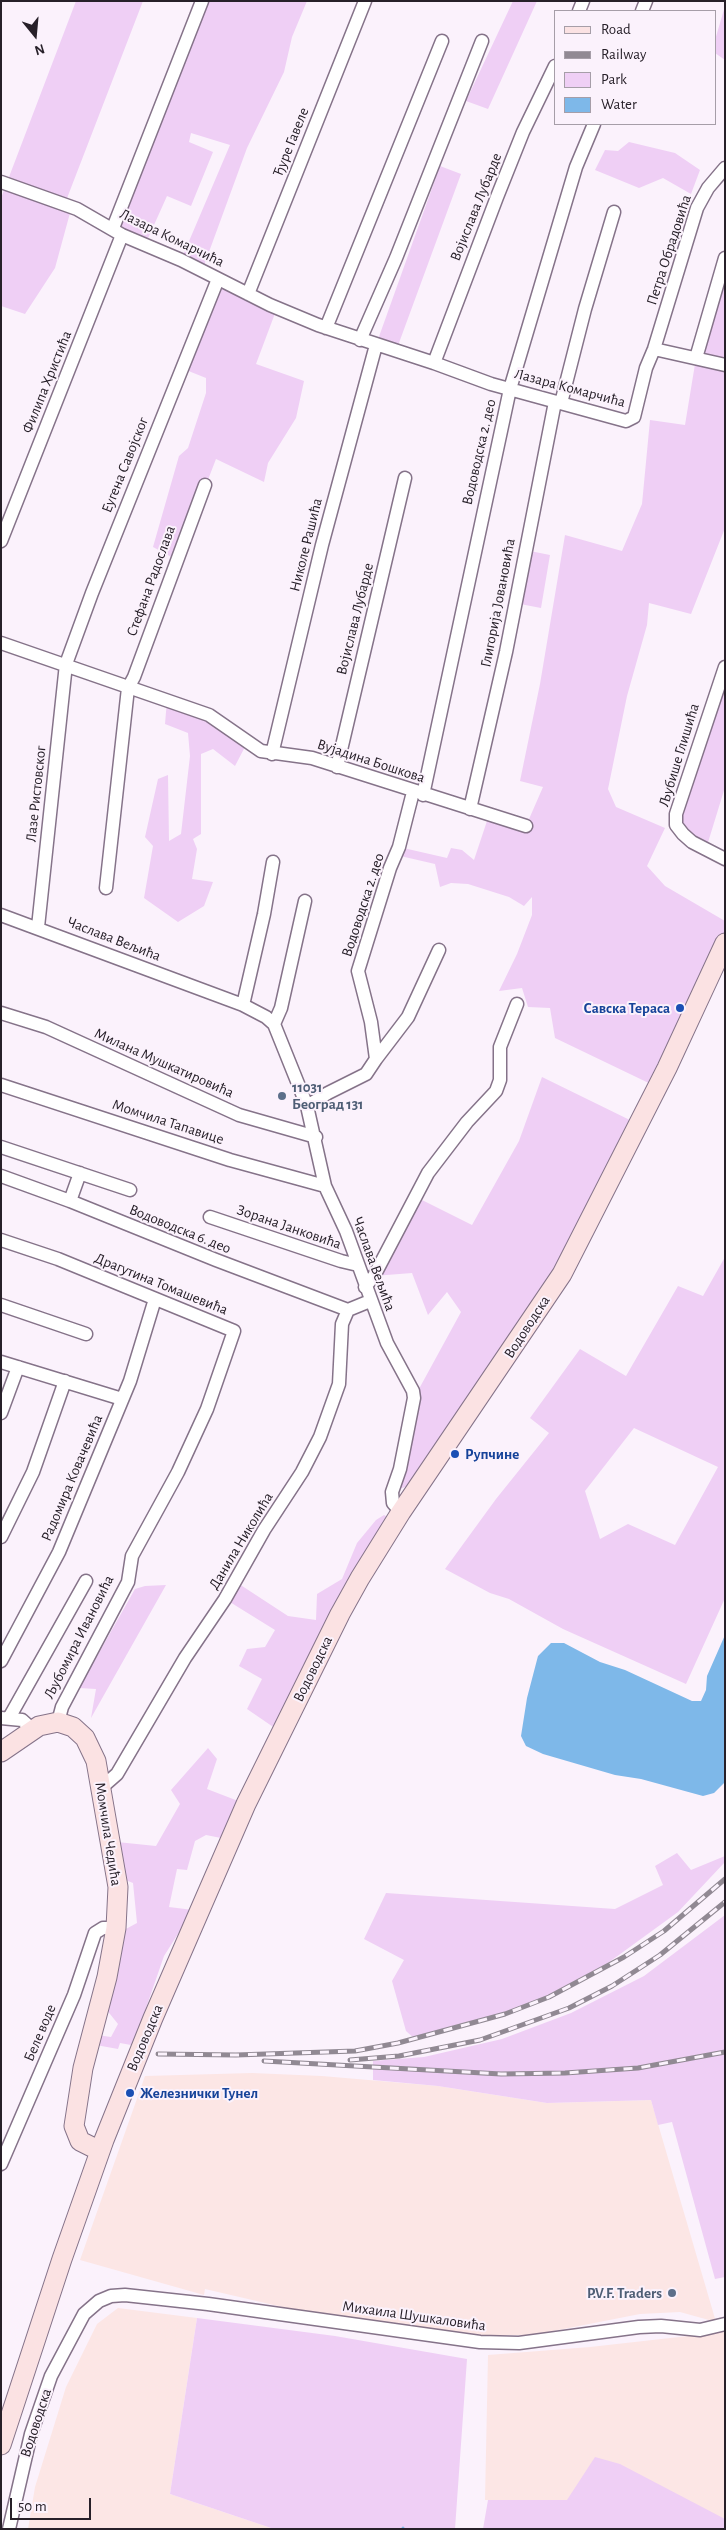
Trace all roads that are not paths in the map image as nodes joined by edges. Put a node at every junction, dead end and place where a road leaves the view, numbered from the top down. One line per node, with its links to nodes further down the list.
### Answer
1 (202, 1): 10 (street, Филипа Христића)
2 (366, 1): 13 (street, Ђуре Гавеле)
3 (442, 41): 14 (street)
4 (482, 41): 15 (street)
5 (554, 68): 19 (street, Војислава Лубарде)
6 (594, 125): 21 (street, Водоводска 2. део)
7 (725, 168): 17 (street, Петра Обрадовића)
8 (1, 182): 10 (street, Лазара Комарчића)
9 (614, 212): 22 (street, Глигорија Јовановића)
10 (118, 231): 12 (street, Лазара Комарчића); 25 (street, Филипа Христића)
11 (725, 258): 18 (street)
12 (218, 279): 13 (street, Лазара Комарчића); 27 (street, Еугена Савојског)
13 (248, 294): 14 (street, Лазара Комарчића)
14 (326, 328): 15 (street, Лазара Комарчића)
15 (360, 340): 16 (street, Лазара Комарчића)
16 (376, 345): 19 (street, Лазара Комарчића); 30 (street, Николе Рашића)
17 (654, 349): 18 (street); 22 (street, Лазара Комарчића)
18 (696, 358): 20 (street)
19 (434, 363): 21 (street, Лазара Комарчића)
20 (725, 365)
21 (510, 389): 22 (street, Лазара Комарчића); 32 (street, Водоводска 2. део)
22 (558, 403): 33 (street, Глигорија Јовановића)
23 (405, 478): 31 (street, Војислава Лубарде)
24 (205, 485): 29 (street, Стефана Радослава)
25 (1, 541)
26 (1, 643): 27 (street, Вујадина Бошкова)
27 (66, 664): 29 (street, Вујадина Бошкова); 40 (street, Лазе Ристовског)
28 (725, 667): 35 (street, Љубише Глишића)
29 (128, 688): 30 (street, Вујадина Бошкова); 37 (street)
30 (272, 754): 31 (street, Вујадина Бошкова)
31 (337, 767): 32 (street, Вујадина Бошкова)
32 (418, 793): 33 (street, Вујадина Бошкова); 47 (street, Водоводска 2. део)
33 (470, 809): 34 (street, Вујадина Бошкова)
34 (526, 826)
35 (725, 859)
36 (273, 862): 44 (street)
37 (106, 888)
38 (305, 901): 46 (street)
39 (1, 914): 40 (street, Часлава Вељића)
40 (38, 927): 44 (street, Часлава Вељића)
41 (725, 943): 71 (main road, Водоводска)
42 (440, 950): 47 (street)
43 (517, 1004): 60 (street)
44 (243, 1005): 46 (street, Часлава Вељића)
45 (1, 1013): 50 (street, Милана Мушкатировића)
46 (274, 1024): 49 (street, Часлава Вељића)
47 (376, 1059): 49 (street)
48 (1, 1085): 54 (street, Момчила Тапавице)
49 (307, 1106): 50 (street, Часлава Вељића)
50 (316, 1137): 54 (street, Часлава Вељића)
51 (1, 1147): 52 (street)
52 (80, 1173): 55 (street); 56 (street)
53 (1, 1176): 56 (street, Водоводска 6. део)
54 (326, 1186): 59 (street, Часлава Вељића)
55 (130, 1190)
56 (70, 1201): 64 (street, Водоводска 6. део)
57 (210, 1217): 59 (street, Зорана Јанковића)
58 (1, 1240): 61 (street, Драгутина Томашевића)
59 (358, 1265): 60 (street, Часлава Вељића)
60 (365, 1287): 62 (street, Часлава Вељића)
61 (155, 1299): 69 (street, Радомира Ковачевића); 73 (street, Драгутина Томашевића)
62 (370, 1301): 64 (street); 71 (street, Часлава Вељића)
63 (1, 1305): 65 (street)
64 (348, 1310): 80 (street, Данила Николића)
65 (86, 1334)
66 (1, 1362): 67 (street)
67 (18, 1367): 68 (street); 70 (street)
68 (65, 1381): 69 (street); 72 (street)
69 (122, 1399): 75 (street, Радомира Ковачевића)
70 (1, 1413)
71 (401, 1512): 82 (main road, Водоводска)
72 (1, 1537)
73 (130, 1566): 77 (street, Љубомира Ивановића)
74 (86, 1581): 76 (street)
75 (1, 1660)
76 (5, 1718): 78 (street)
77 (58, 1722): 78 (main road); 80 (main road, Момчила Чедића)
78 (32, 1729): 79 (main road)
79 (1, 1752)
80 (101, 1788): 81 (main road, Момчила Чедића)
81 (116, 1928): 82 (main road, Момчила Чедића); 83 (street, Беле воде)
82 (102, 2146): 86 (main road, Водоводска)
83 (1, 2164)
84 (99, 2301): 85 (street, Михаила Шушкаловића); 87 (street, Водоводска)
85 (725, 2324)
86 (1, 2445)
87 (9, 2529)

